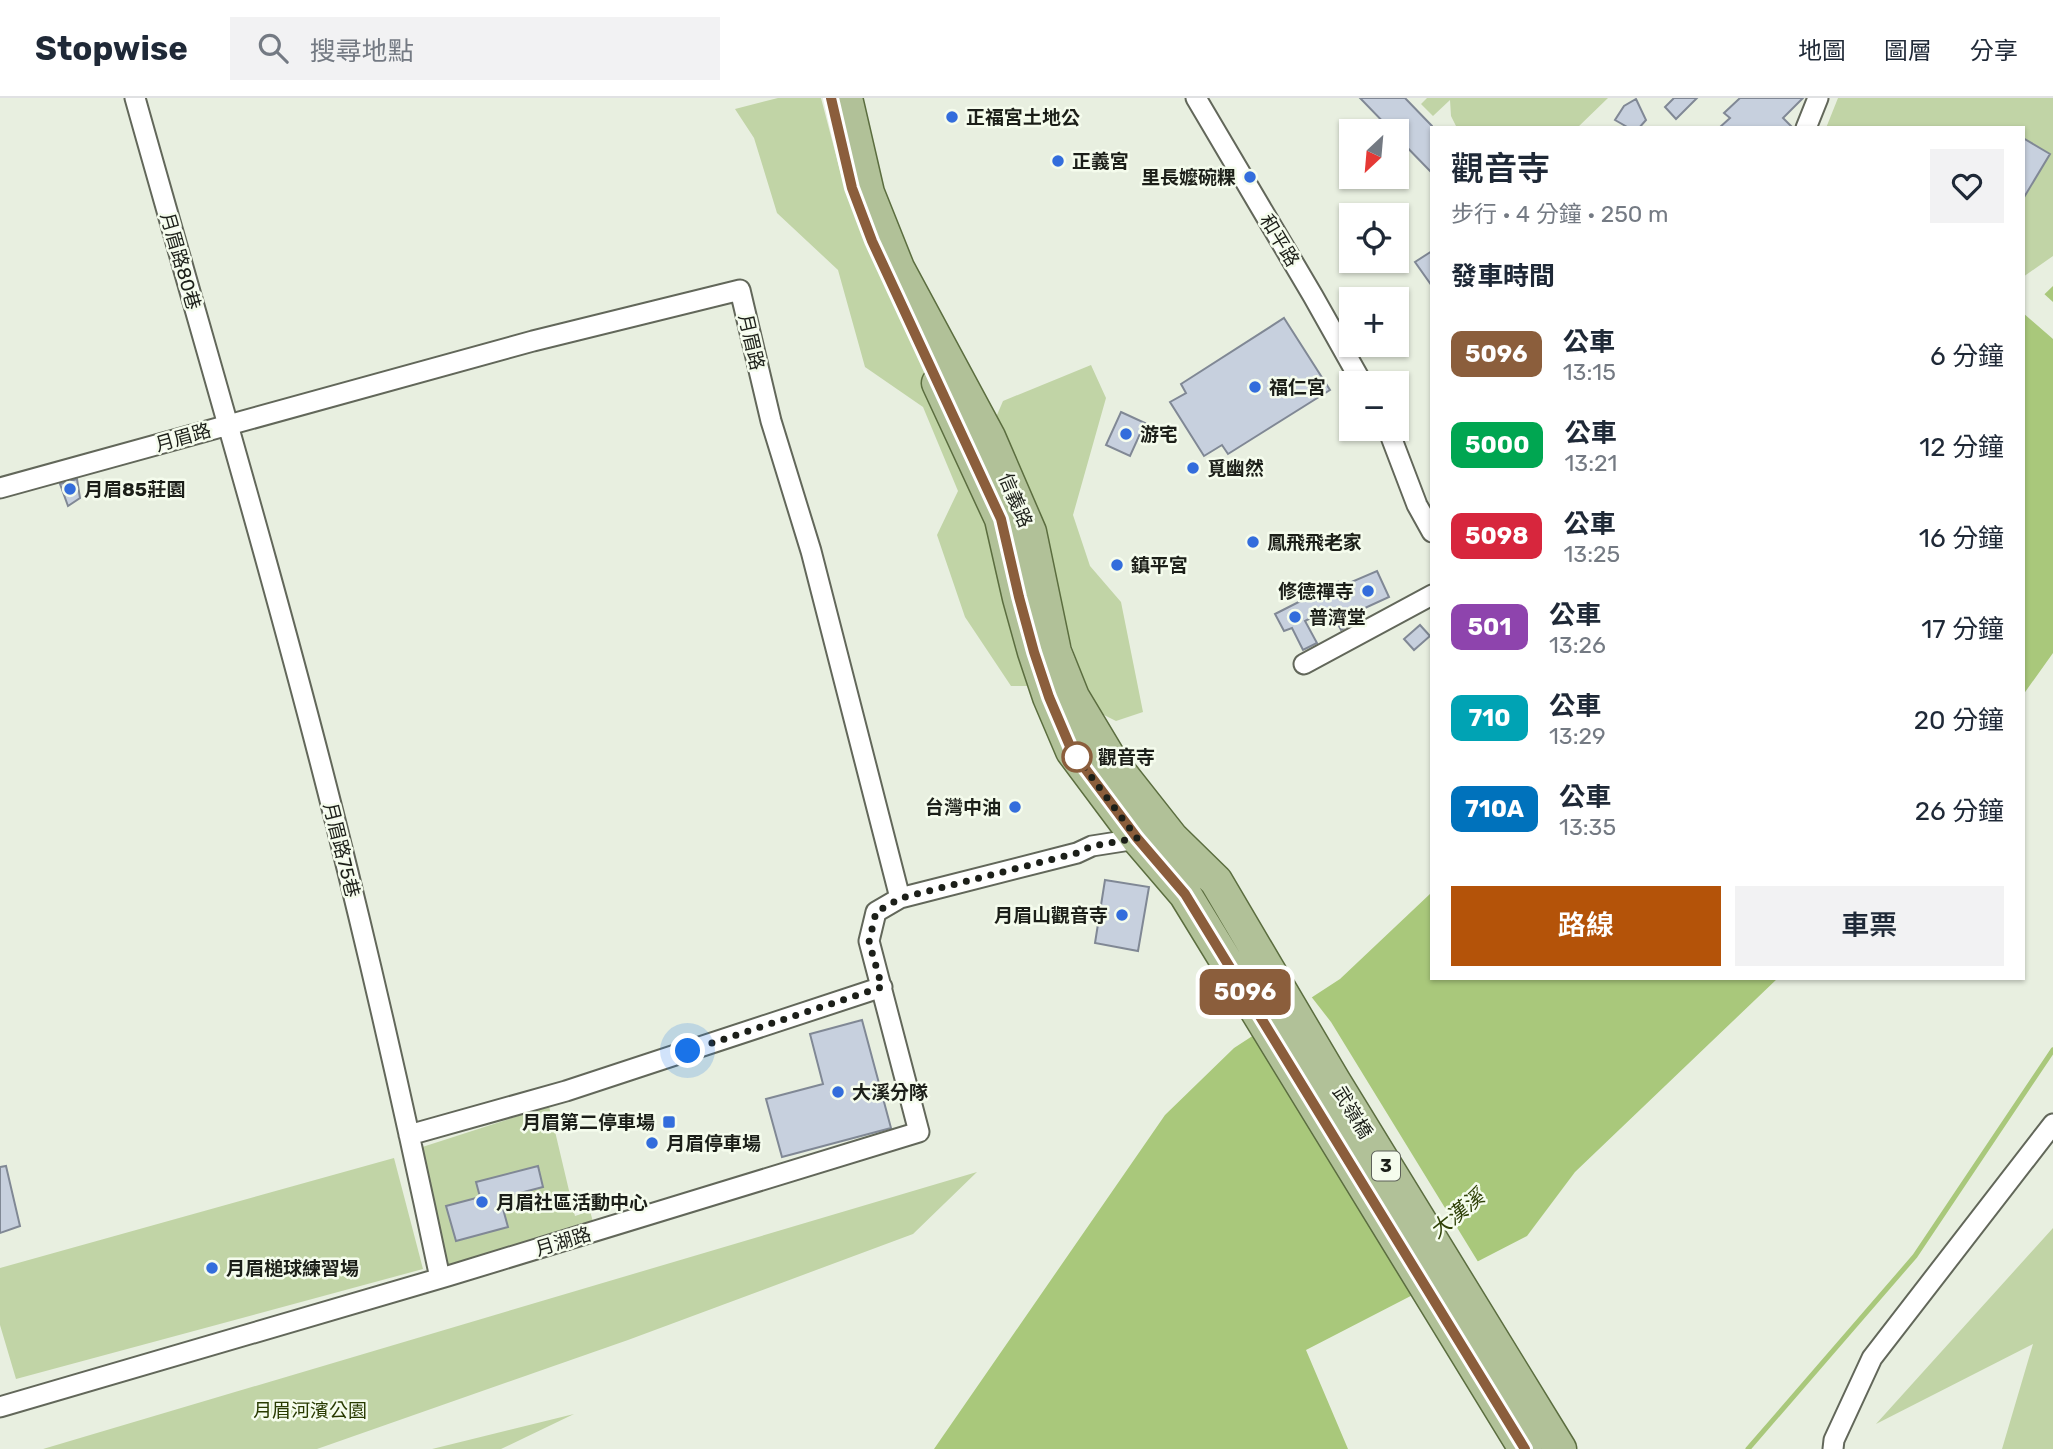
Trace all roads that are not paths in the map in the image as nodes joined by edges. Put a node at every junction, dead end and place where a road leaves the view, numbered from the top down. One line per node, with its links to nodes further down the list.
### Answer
1 (135, 98): 8 (street, 月眉路80巷)
2 (831, 98): 14 (main road, 信義路 / 3)
3 (846, 98): 15 (main road, 信義路 / 3)
4 (1196, 98): 7 (street, 和平路)
5 (1818, 98): 6 (street)
6 (1807, 126)
7 (1355, 371)
8 (229, 425): 10 (street, 月眉路); 18 (street, 月眉路); 21 (street, 月眉路75巷)
9 (1393, 441): 11 (street)
10 (0, 488)
11 (1430, 528)
12 (1430, 596): 13 (street)
13 (1304, 664)
14 (1137, 838): 15 (street); 17 (main road, 信義路 / 3); 18 (street)
15 (1172, 838): 16 (main road, 信義路 / 3)
16 (1216, 881): 25 (main road, 武嶺橋 / 3)
17 (1185, 894): 24 (main road, 武嶺橋 / 3)
18 (901, 898): 19 (street, 月湖路)
19 (882, 987): 21 (street); 22 (street, 月湖路)
20 (2053, 1124): 26 (street)
21 (409, 1135): 22 (street, 月眉路75巷)
22 (440, 1278): 23 (street, 月湖路)
23 (0, 1407)
24 (1525, 1449)
25 (1560, 1449)
26 (1833, 1449)

